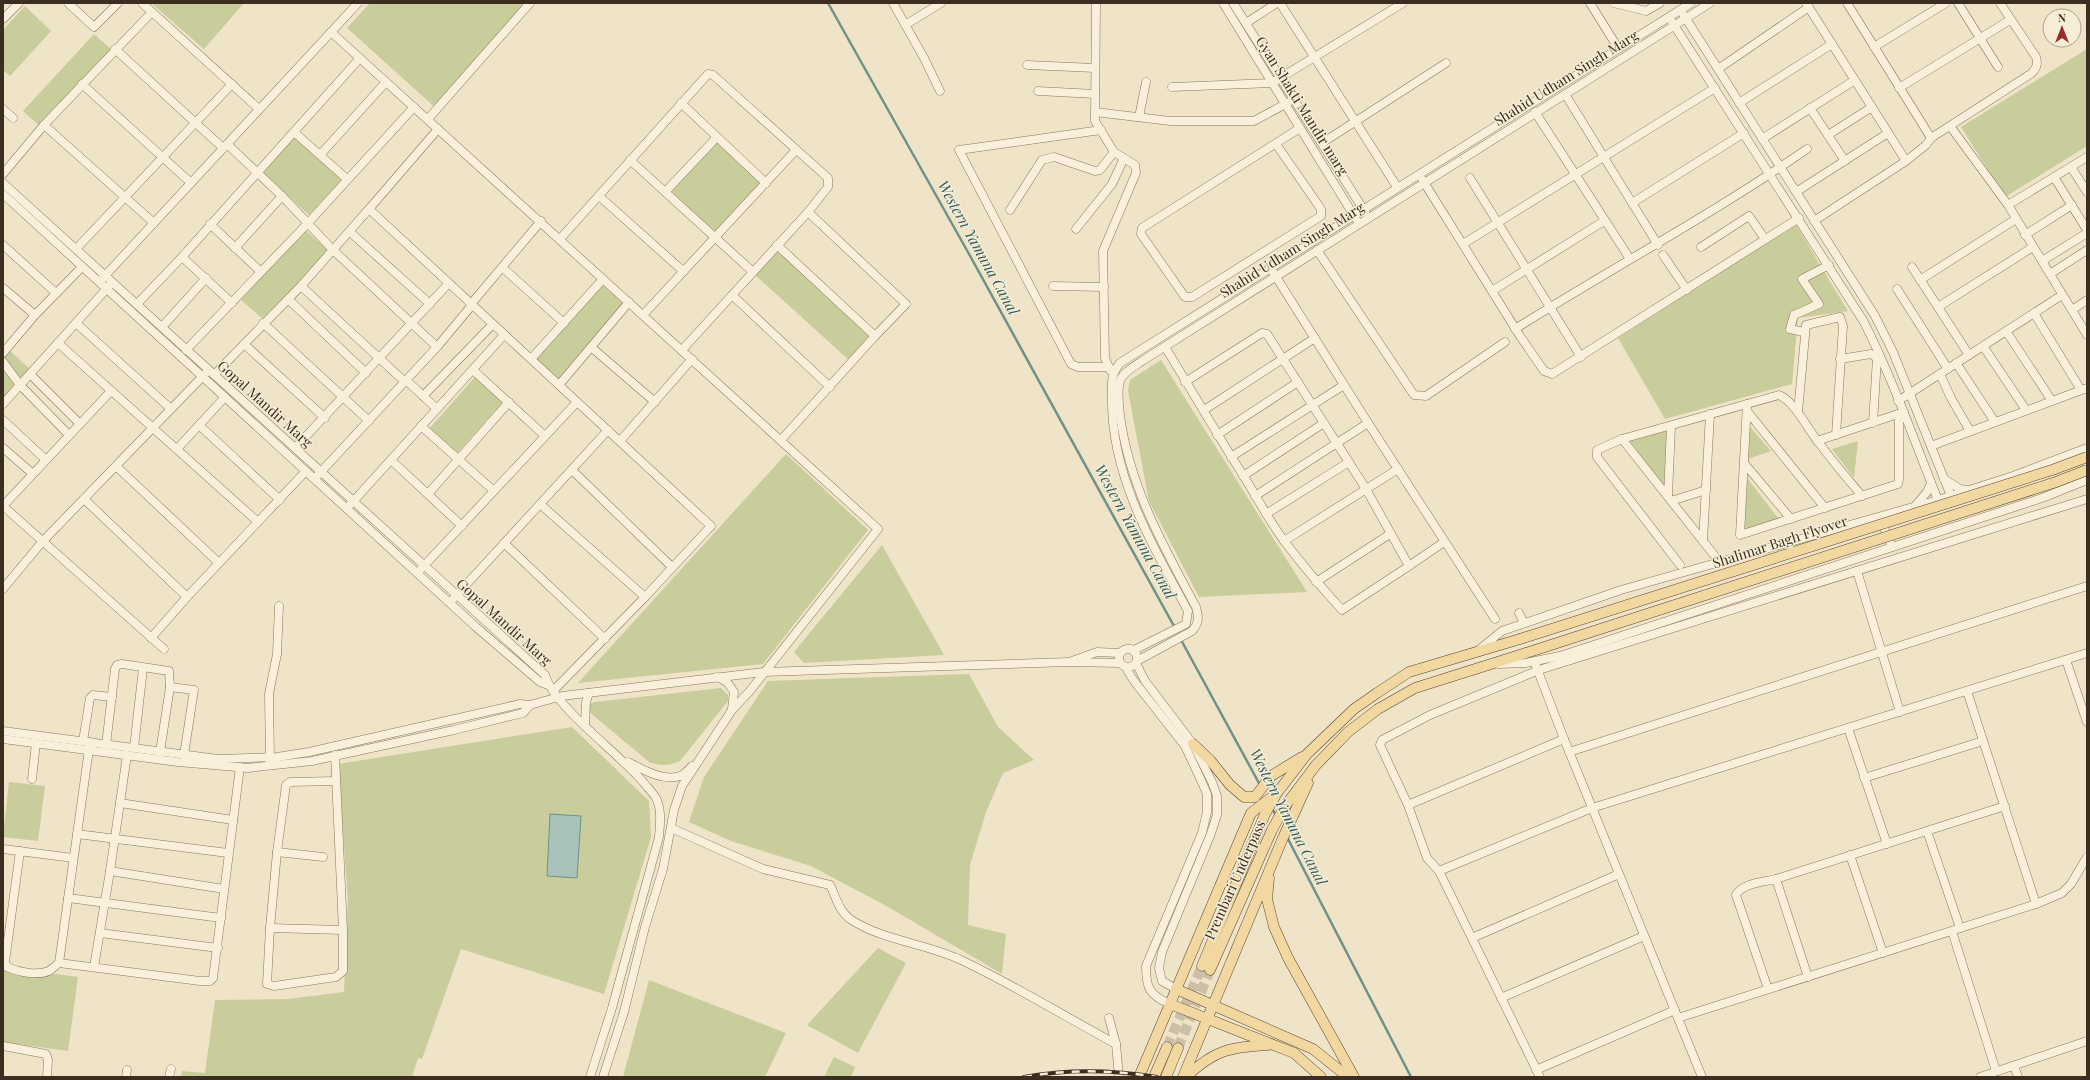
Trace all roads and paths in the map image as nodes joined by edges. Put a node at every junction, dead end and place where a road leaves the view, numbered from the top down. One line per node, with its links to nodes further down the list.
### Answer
1 (19, 3): 28 (street)
2 (68, 3): 3 (street)
3 (118, 3)
4 (142, 3): 25 (street)
5 (358, 3): 33 (street)
6 (530, 3): 73 (street)
7 (893, 3): 31 (street)
8 (941, 3): 31 (street)
9 (1096, 3): 44 (street)
10 (1223, 3): 50 (street, Gyan Shakti Mandir marg)
11 (1233, 3): 30 (street, Gyan Shakti Mandir marg)
12 (1279, 3): 30 (street); 40 (street)
13 (1403, 3): 40 (street)
14 (1590, 3): 37 (street)
15 (1614, 3): 16 (street)
16 (1660, 3)
17 (1691, 3): 24 (street, Shahid Udham Singh Marg)
18 (1710, 3): 27 (street, Shahid Udham Singh Marg)
19 (1847, 3): 36 (street)
20 (1946, 3): 36 (street)
21 (1958, 3): 34 (street)
22 (2000, 3): 29 (street)
23 (1807, 5): 35 (street); 45 (street)
24 (1680, 10): 26 (street, Shahid Udham Singh Marg); 27 (street)
25 (152, 12): 38 (street); 52 (street)
26 (1669, 17): 32 (street); 37 (street, Shahid Udham Singh Marg)
27 (1686, 18): 32 (street, Shahid Udham Singh Marg); 45 (street)
28 (3, 19)
29 (2010, 20): 34 (street); 77 (street)
30 (1246, 23): 46 (street, Gyan Shakti Mandir marg)
31 (905, 24): 56 (street)
32 (1675, 25): 54 (street); 59 (street, Shahid Udham Singh Marg)
33 (331, 32): 39 (street); 68 (street)
34 (1980, 37): 43 (street); 55 (street)
35 (1832, 44): 47 (street); 62 (street)
36 (1874, 47): 55 (street)
37 (1618, 48): 106 (street, Shahid Udham Singh Marg)
38 (115, 49): 51 (street); 75 (street)
39 (360, 58): 48 (street); 81 (street)
40 (1315, 58): 46 (street); 74 (street)
41 (1446, 63): 74 (street)
42 (1027, 65): 44 (street)
43 (1998, 67)
44 (1095, 68): 58 (street)
45 (1718, 69): 62 (street)
46 (1281, 79): 50 (street); 60 (street, Gyan Shakti Mandir marg)
47 (1855, 80): 65 (street); 66 (street)
48 (386, 82): 64 (street); 94 (street)
49 (1146, 82): 71 (street)
50 (1272, 83): 53 (street); 63 (street, Gyan Shakti Mandir marg)
51 (82, 84): 76 (street); 97 (street)
52 (232, 84): 68 (street); 75 (street)
53 (1172, 87)
54 (1715, 88): 82 (street); 95 (street)
55 (1899, 88): 86 (street)
56 (940, 91)
57 (1038, 91): 58 (street)
58 (1095, 94): 69 (street)
59 (1566, 94): 70 (street, Shahid Udham Singh Marg); 95 (street)
60 (1294, 99): 63 (street); 88 (street, Gyan Shakti Mandir marg)
61 (681, 102): 85 (street); 92 (street); 99 (street)
62 (1739, 103): 87 (street)
63 (1285, 104): 71 (street); 78 (street, Gyan Shakti Mandir marg)
64 (414, 107): 73 (street); 111 (street)
65 (1810, 108): 84 (street); 87 (street)
66 (1872, 108): 83 (street); 84 (street)
67 (3, 109): 72 (street)
68 (259, 109): 90 (street)
69 (1095, 112): 71 (street); 80 (street)
70 (1535, 112): 107 (street); 112 (street, Shahid Udham Singh Marg)
71 (1139, 117)
72 (13, 118)
73 (428, 119): 79 (street)
74 (1356, 122): 88 (street); 116 (street)
75 (195, 123): 90 (street); 97 (street)
76 (44, 125): 105 (street); 123 (street)
77 (1950, 126): 86 (street); 125 (street)
78 (1300, 128): 89 (street); 131 (street, Gyan Shakti Mandir marg)
79 (438, 129): 127 (street); 135 (street)
80 (1100, 130): 93 (street); 240 (street)
81 (294, 132): 94 (street); 104 (street)
82 (1744, 133): 108 (street); 124 (street)
83 (1888, 133): 100 (street); 101 (street)
84 (1828, 135): 100 (street)
85 (717, 136): 115 (street); 117 (street)
86 (1931, 138): 101 (street)
87 (1762, 139): 103 (street)
88 (1322, 143): 128 (street, Gyan Shakti Mandir marg)
89 (1276, 144): 89 (street)
90 (225, 146): 104 (street); 114 (street)
91 (1807, 149): 103 (street)
92 (796, 150): 115 (street); 130 (street)
93 (1114, 152): 98 (street); 129 (street)
94 (320, 155): 111 (street)
95 (1603, 157): 107 (street); 124 (street)
96 (2087, 157): 102 (street)
97 (163, 158): 114 (street); 123 (street)
98 (1124, 158): 143 (street); 185 (street)
99 (630, 160): 117 (street); 122 (street)
100 (1845, 161): 118 (street)
101 (1906, 161): 137 (street)
102 (2071, 167): 109 (street); 119 (street)
103 (1780, 168): 108 (street); 118 (street)
104 (258, 173): 121 (street); 141 (street)
105 (3, 174)
106 (1419, 174): 112 (street); 116 (street, Shahid Udham Singh Marg)
107 (1575, 175): 136 (street); 140 (street)
108 (1771, 175): 133 (street); 154 (street)
109 (2054, 177): 125 (street); 126 (street)
110 (1470, 178): 140 (street)
111 (347, 179): 139 (street)
112 (1424, 182): 132 (street, Shahid Udham Singh Marg); 151 (street)
113 (3, 183): 158 (street, Gopal Mandir Marg)
114 (191, 183): 138 (street)
115 (766, 183): 148 (street)
116 (1397, 187): 128 (street, Shahid Udham Singh Marg)
117 (665, 192): 148 (street)
118 (1796, 192): 137 (street)
119 (2087, 192)
120 (3, 194): 167 (street, Gopal Mandir Marg)
121 (282, 196): 139 (street); 157 (street)
122 (599, 196): 149 (street); 172 (street)
123 (125, 197): 138 (street); 158 (street)
124 (1632, 204): 154 (street)
125 (2008, 205): 134 (street)
126 (2072, 205): 144 (street); 147 (street)
127 (369, 209): 145 (street); 181 (street)
128 (1363, 209): 131 (street, Shahid Udham Singh Marg); 132 (street, Gyan Shakti Mandir marg)
129 (1010, 210)
130 (808, 212): 153 (street); 217 (street)
131 (1354, 215): 142 (street, Gyan Shakti Mandir marg); 170 (street, Shahid Udham Singh Marg)
132 (1369, 217): 142 (street, Shahid Udham Singh Marg)
133 (1799, 218): 150 (street); 166 (street)
134 (2016, 219): 147 (street); 180 (street)
135 (541, 221): 149 (street); 169 (street)
136 (1604, 221): 164 (street); 171 (street)
137 (1814, 221): 256 (street)
138 (154, 223): 178 (street)
139 (308, 223): 159 (street); 173 (street)
140 (1497, 223): 151 (street); 171 (street)
141 (210, 224): 157 (street); 163 (street)
142 (1359, 224): 160 (street, Shahid Udham Singh Marg)
143 (1076, 229)
144 (2087, 230)
145 (350, 232): 159 (street); 198 (street)
146 (2087, 233): 165 (street)
147 (2026, 235): 156 (street)
148 (716, 238): 172 (street); 174 (street)
149 (560, 239): 179 (street)
150 (1765, 239): 155 (street); 188 (street)
151 (1463, 244): 189 (street)
152 (3, 245): 190 (street)
153 (777, 245): 174 (street); 217 (street)
154 (1658, 245): 164 (street)
155 (1701, 247)
156 (2033, 247): 165 (street); 201 (street)
157 (235, 248): 173 (street)
158 (76, 249): 178 (street, Gopal Mandir Marg)
159 (333, 250): 183 (street); 209 (street)
160 (1317, 250): 176 (street, Shahid Udham Singh Marg); 219 (street)
161 (2087, 250): 175 (street)
162 (1663, 255): 188 (street)
163 (182, 257): 177 (street); 197 (street)
164 (1630, 259): 200 (street)
165 (2042, 261): 175 (street)
166 (1829, 265): 214 (street); 260 (street)
167 (82, 267): 178 (street, Gopal Mandir Marg); 190 (street)
168 (1912, 267): 180 (street)
169 (503, 268): 199 (street); 208 (street)
170 (1270, 268): 176 (street); 240 (street, Shahid Udham Singh Marg)
171 (1526, 270): 189 (street); 200 (street)
172 (682, 271): 205 (street)
173 (261, 272): 196 (street)
174 (753, 272): 192 (street)
175 (2050, 274): 191 (street)
176 (1276, 276): 218 (street); 225 (street, Shahid Udham Singh Marg)
177 (206, 278): 196 (street); 211 (street)
178 (102, 279): 182 (street, Gopal Mandir Marg)
179 (603, 279): 195 (street); 208 (street)
180 (1920, 280): 201 (street)
181 (449, 283): 198 (street); 199 (street)
182 (109, 285): 197 (street, Gopal Mandir Marg); 206 (street); 245 (street, Gopal Mandir Marg)
183 (301, 286): 193 (street); 231 (street)
184 (1053, 286): 185 (street)
185 (1104, 287): 240 (street)
186 (3, 288): 204 (street)
187 (1897, 289): 238 (street)
188 (1686, 290): 230 (street)
189 (1492, 291): 212 (street)
190 (56, 293): 204 (street)
191 (2062, 294): 202 (street); 203 (street)
192 (732, 295): 227 (street); 253 (street)
193 (288, 299): 207 (street); 242 (street)
194 (2087, 300): 202 (street)
195 (629, 302): 205 (street); 224 (street)
196 (232, 303): 226 (street)
197 (137, 304): 211 (street, Gopal Mandir Marg)
198 (430, 304): 209 (street)
199 (472, 304): 210 (street); 223 (street)
200 (1551, 306): 212 (street); 230 (street)
201 (1938, 307): 229 (street)
202 (2072, 310): 216 (street)
203 (2034, 313): 213 (street); 254 (street)
204 (35, 315): 228 (street)
205 (643, 315): 227 (street)
206 (76, 323): 220 (street); 268 (street)
207 (263, 323): 221 (street); 259 (street)
208 (564, 323): 235 (street)
209 (412, 324): 223 (street); 231 (street)
210 (493, 324): 215 (street); 257 (street)
211 (162, 327): 226 (street, Gopal Mandir Marg)
212 (1515, 328): 230 (street)
213 (2006, 331): 222 (street); 261 (street)
214 (1804, 332): 234 (street); 272 (street)
215 (504, 335): 235 (street); 239 (street)
216 (2087, 335)
217 (875, 336): 253 (street)
218 (1315, 338): 233 (street); 252 (street)
219 (1505, 342)
220 (58, 343): 243 (street); 255 (street)
221 (244, 344): 241 (street); 275 (street)
222 (1983, 346): 229 (street); 271 (street)
223 (437, 347): 246 (street)
224 (591, 347): 251 (street); 264 (street)
225 (1165, 347): 247 (street, Shahid Udham Singh Marg); 248 (street)
226 (186, 350): 241 (street, Gopal Mandir Marg)
227 (682, 350): 232 (street)
228 (3, 353)
229 (1969, 355): 237 (street)
230 (1581, 357)
231 (380, 359): 242 (street); 246 (street)
232 (692, 359): 264 (street); 294 (street)
233 (1283, 359): 248 (street); 249 (street); 270 (street)
234 (1840, 359): 279 (street); 291 (street)
235 (532, 360): 251 (street)
236 (3, 362): 250 (street)
237 (1956, 363): 238 (street); 280 (street)
238 (1948, 369): 244 (street)
239 (473, 370): 262 (street); 269 (street)
240 (1110, 370): 247 (street); 378 (street)
241 (212, 373): 245 (street); 300 (street, Gopal Mandir Marg)
242 (366, 373): 259 (street)
243 (30, 374): 250 (street); 282 (street)
244 (1940, 374): 256 (street); 288 (street)
245 (203, 376): 258 (street, Gopal Mandir Marg); 268 (street)
246 (406, 381): 257 (street); 277 (street)
247 (1120, 382): 386 (street)
248 (1185, 382): 270 (street)
249 (1298, 382): 266 (street); 290 (street)
250 (20, 385): 265 (street); 289 (street)
251 (559, 385): 263 (street)
252 (1344, 385): 266 (street); 281 (street)
253 (830, 387): 294 (street)
254 (2084, 389): 261 (street)
255 (111, 390): 282 (street); 286 (street)
256 (1910, 393): 260 (street); 298 (street)
257 (423, 396): 269 (street)
258 (225, 397): 283 (street); 315 (street, Gopal Mandir Marg)
259 (344, 398): 275 (street); 277 (street)
260 (1898, 401): 273 (street)
261 (2052, 401): 271 (street)
262 (509, 402): 292 (street); 306 (street)
263 (577, 402): 287 (street); 292 (street)
264 (655, 402): 296 (street)
265 (3, 404)
266 (1313, 405): 278 (street); 304 (street)
267 (1747, 407): 272 (street); 274 (street); 310 (street); 341 (street)
268 (171, 409): 286 (street)
269 (437, 409): 284 (street)
270 (1204, 410): 290 (street)
271 (2026, 410): 280 (street)
272 (1798, 412): 295 (street)
273 (1902, 413): 279 (street); 322 (street); 329 (street)
274 (1710, 414): 285 (street); 324 (street)
275 (324, 418): 300 (street)
276 (3, 420): 307 (street)
277 (369, 421): 316 (street)
278 (1324, 422): 297 (street); 318 (street)
279 (1873, 422): 291 (street)
280 (1995, 422): 288 (street)
281 (1368, 423): 297 (street); 313 (street)
282 (80, 424): 289 (street)
283 (199, 425): 302 (street); 334 (street)
284 (422, 426): 306 (street); 308 (street)
285 (1671, 426): 293 (street); 332 (street)
286 (153, 428): 302 (street); 311 (street)
287 (608, 430): 296 (street); 312 (street)
288 (1970, 431): 298 (street)
289 (69, 435): 307 (street)
290 (1217, 435): 304 (street)
291 (1836, 435): 295 (street)
292 (545, 436): 326 (street)
293 (1622, 439): 332 (street); 358 (street)
294 (781, 440): 391 (street)
295 (1817, 441): 329 (street)
296 (620, 442): 361 (street)
297 (1336, 444): 309 (street); 328 (street)
298 (1931, 446): 320 (street)
299 (3, 448): 317 (street)
300 (295, 448): 316 (street, Gopal Mandir Marg)
301 (2087, 448): 303 (street)
302 (177, 449): 345 (street)
303 (2070, 454): 321 (street); 325 (street)
304 (1231, 457): 318 (street)
305 (2087, 457): 379 (main road, Shalimar Bagh Flyover, bridge)
306 (457, 458): 326 (street); 327 (street)
307 (46, 460): 317 (street)
308 (391, 460): 327 (street); 336 (street)
309 (1349, 462): 323 (street); 342 (street)
310 (1744, 463): 344 (street); 344 (street)
311 (116, 466): 331 (street); 357 (street)
312 (572, 470): 337 (street); 361 (street)
313 (1398, 470): 323 (street); 351 (street)
314 (2087, 470): 387 (main road, Shalimar Bagh Flyover, bridge)
315 (306, 471): 319 (street, Gopal Mandir Marg); 334 (street)
316 (321, 472): 319 (street); 336 (street, Gopal Mandir Marg)
317 (33, 474): 338 (street)
318 (1243, 476): 328 (street)
319 (315, 479): 340 (street, Gopal Mandir Marg)
320 (1944, 479): 325 (street); 330 (street)
321 (2084, 481): 353 (street)
322 (1931, 483): 335 (street); 339 (street)
323 (1366, 489): 347 (street); 348 (street)
324 (1706, 490): 332 (street); 349 (street)
325 (1967, 490): 330 (street)
326 (494, 491): 346 (street)
327 (428, 494): 346 (street)
328 (1255, 496): 342 (street)
329 (1862, 496): 341 (street)
330 (1951, 496): 335 (street)
331 (84, 499): 350 (street); 368 (street)
332 (1669, 499): 349 (street)
333 (2087, 499): 356 (street)
334 (280, 500): 345 (street)
335 (1938, 500): 339 (street)
336 (352, 502): 340 (street); 359 (street, Gopal Mandir Marg)
337 (540, 504): 352 (street); 369 (street)
338 (3, 506): 350 (street)
339 (1915, 506): 343 (street)
340 (346, 508): 363 (street, Gopal Mandir Marg)
341 (1825, 508): 344 (street)
342 (1266, 514): 348 (street)
343 (1879, 516): 353 (street); 374 (street)
344 (1791, 519)
345 (258, 522): 357 (street)
346 (462, 526): 359 (street)
347 (1390, 534): 360 (street); 364 (street)
348 (1284, 541): 364 (street)
349 (1703, 541): 355 (street)
350 (42, 542): 366 (street); 375 (street)
351 (1444, 542): 360 (street); 373 (street)
352 (504, 543): 367 (street); 376 (street)
353 (1892, 547): 354 (street)
354 (1883, 550): 356 (street); 384 (street)
355 (1714, 555)
356 (1888, 561): 362 (street)
357 (219, 563): 368 (street)
358 (1680, 565)
359 (424, 566): 363 (street); 367 (street, Gopal Mandir Marg)
360 (1409, 566): 364 (street)
361 (672, 567): 369 (street)
362 (1857, 571): 380 (street); 390 (street)
363 (418, 573): 370 (street, Gopal Mandir Marg)
364 (1316, 582)
365 (2087, 586): 380 (street)
366 (3, 589)
367 (456, 596): 370 (street); 394 (street, Gopal Mandir Marg)
368 (187, 597): 375 (street)
369 (645, 597): 376 (street)
370 (450, 602): 394 (street, Gopal Mandir Marg)
371 (279, 606): 423 (street)
372 (1519, 613): 374 (street)
373 (1495, 619)
374 (1524, 623): 379 (street)
375 (151, 638): 377 (street)
376 (605, 639): 394 (street)
377 (164, 649)
378 (1130, 649): 381 (street); 386 (street)
379 (1480, 649): 416 (main road, Shalimar Bagh Flyover)
380 (1881, 652): 400 (street); 415 (street)
381 (1120, 653): 385 (street); 388 (street)
382 (2087, 653): 383 (street)
383 (2066, 660): 395 (street); 401 (street)
384 (1534, 661): 387 (street); 390 (street)
385 (1070, 662): 388 (street); 391 (street)
386 (1137, 662): 388 (street); 410 (street)
387 (1491, 664): 424 (main road, Shalimar Bagh Flyover)
388 (1123, 665): 475 (street)
389 (143, 668): 393 (street); 397 (street); 412 (street)
390 (1539, 670): 406 (street); 430 (street)
391 (764, 672): 392 (street); 399 (street)
392 (716, 677): 396 (street); 399 (street)
393 (170, 687): 414 (street); 418 (street)
394 (553, 691): 396 (street); 398 (street); 402 (street)
395 (1967, 691): 400 (street); 407 (street)
396 (589, 693): 402 (street)
397 (112, 697): 409 (street); 411 (street)
398 (530, 705): 413 (street); 419 (street)
399 (732, 710): 422 (street)
400 (1900, 712): 403 (street)
401 (2087, 722)
402 (585, 726): 421 (street)
403 (1848, 728): 426 (street); 432 (street)
404 (3, 731): 409 (street)
405 (3, 739): 408 (street)
406 (1564, 739): 415 (street); 430 (street)
407 (1983, 740): 426 (street); 431 (street)
408 (36, 743): 409 (street); 427 (street)
409 (87, 744): 411 (street); 417 (street); 437 (street)
410 (1192, 744): 416 (main road); 472 (street)
411 (106, 745): 412 (street)
412 (134, 748): 414 (street)
413 (320, 749): 420 (street); 423 (street)
414 (160, 752): 418 (street)
415 (1569, 752): 432 (street)
416 (1307, 754): 433 (main road, Prembari Underpass)
417 (127, 755): 425 (street); 429 (street)
418 (184, 755): 423 (street)
419 (335, 755): 420 (street); 428 (street)
420 (322, 758): 423 (street)
421 (620, 758): 422 (street); 458 (street)
422 (700, 759): 435 (street)
423 (270, 762): 425 (street)
424 (1316, 765): 433 (main road, Prembari Underpass); 448 (main road)
425 (240, 767): 434 (street)
426 (1864, 778): 439 (street)
427 (32, 779)
428 (336, 781): 442 (street); 461 (street)
429 (120, 803): 434 (street); 438 (street)
430 (1408, 805): 449 (street)
431 (2005, 806): 436 (street); 456 (street)
432 (1592, 808): 449 (street); 451 (street)
433 (1263, 810): 472 (main road)
434 (233, 820): 443 (street)
435 (671, 828): 459 (street); 482 (street)
436 (1927, 831): 439 (street); 462 (street)
437 (77, 834): 438 (street); 446 (street)
438 (115, 839): 443 (street); 450 (street)
439 (1886, 844): 444 (street)
440 (3, 848): 441 (street)
441 (20, 851): 446 (street); 469 (street)
442 (277, 852): 447 (street); 460 (street)
443 (228, 853): 453 (street)
444 (1850, 855): 452 (street); 467 (street)
445 (2087, 857): 456 (street)
446 (73, 858): 454 (street)
447 (323, 858)
448 (1270, 868): 476 (main road); 500 (main road)
449 (1439, 870): 465 (street)
450 (110, 871): 453 (street); 455 (street)
451 (1619, 874): 464 (street); 465 (street)
452 (1776, 879): 471 (street); 473 (street)
453 (224, 889): 457 (street)
454 (68, 898): 455 (street); 468 (street)
455 (104, 903): 457 (street); 463 (street)
456 (2036, 904): 462 (street)
457 (222, 918): 466 (street)
458 (635, 925): 459 (street); 491 (street)
459 (645, 927): 492 (street)
460 (270, 928): 461 (street); 461 (street)
461 (343, 930)
462 (1956, 930): 467 (street); 488 (street)
463 (100, 933): 466 (street); 470 (street)
464 (1644, 936): 474 (street); 477 (street)
465 (1472, 938): 474 (street)
466 (218, 948): 470 (street)
467 (1883, 953): 471 (street)
468 (59, 962): 469 (street); 470 (street)
469 (5, 967)
470 (94, 967)
471 (1808, 977): 473 (street)
472 (1176, 989): 475 (main road); 476 (main road)
473 (1768, 989): 479 (street)
474 (1501, 998): 489 (street)
475 (1170, 1004): 480 (main road); 494 (main road)
476 (1213, 1005): 480 (main road); 499 (main road)
477 (1675, 1010): 479 (street); 489 (street)
478 (1109, 1018): 482 (street)
479 (1678, 1018): 501 (street)
480 (1207, 1019): 483 (main road); 497 (main road)
481 (2087, 1041): 487 (street)
482 (1116, 1044): 493 (street)
483 (1276, 1044): 497 (main road); 498 (main road)
484 (3, 1046): 490 (street)
485 (1167, 1046): 495 (main road)
486 (1178, 1048): 496 (main road)
487 (2014, 1066): 488 (street); 503 (street)
488 (1996, 1071): 502 (street)
489 (1538, 1073)
490 (46, 1077)
491 (590, 1077)
492 (603, 1077)
493 (1119, 1077)
494 (1139, 1077)
495 (1154, 1077)
496 (1166, 1077)
497 (1184, 1077)
498 (1321, 1077)
499 (1348, 1077)
500 (1354, 1077)
501 (1702, 1077)
502 (1980, 1077)
503 (2018, 1077)

